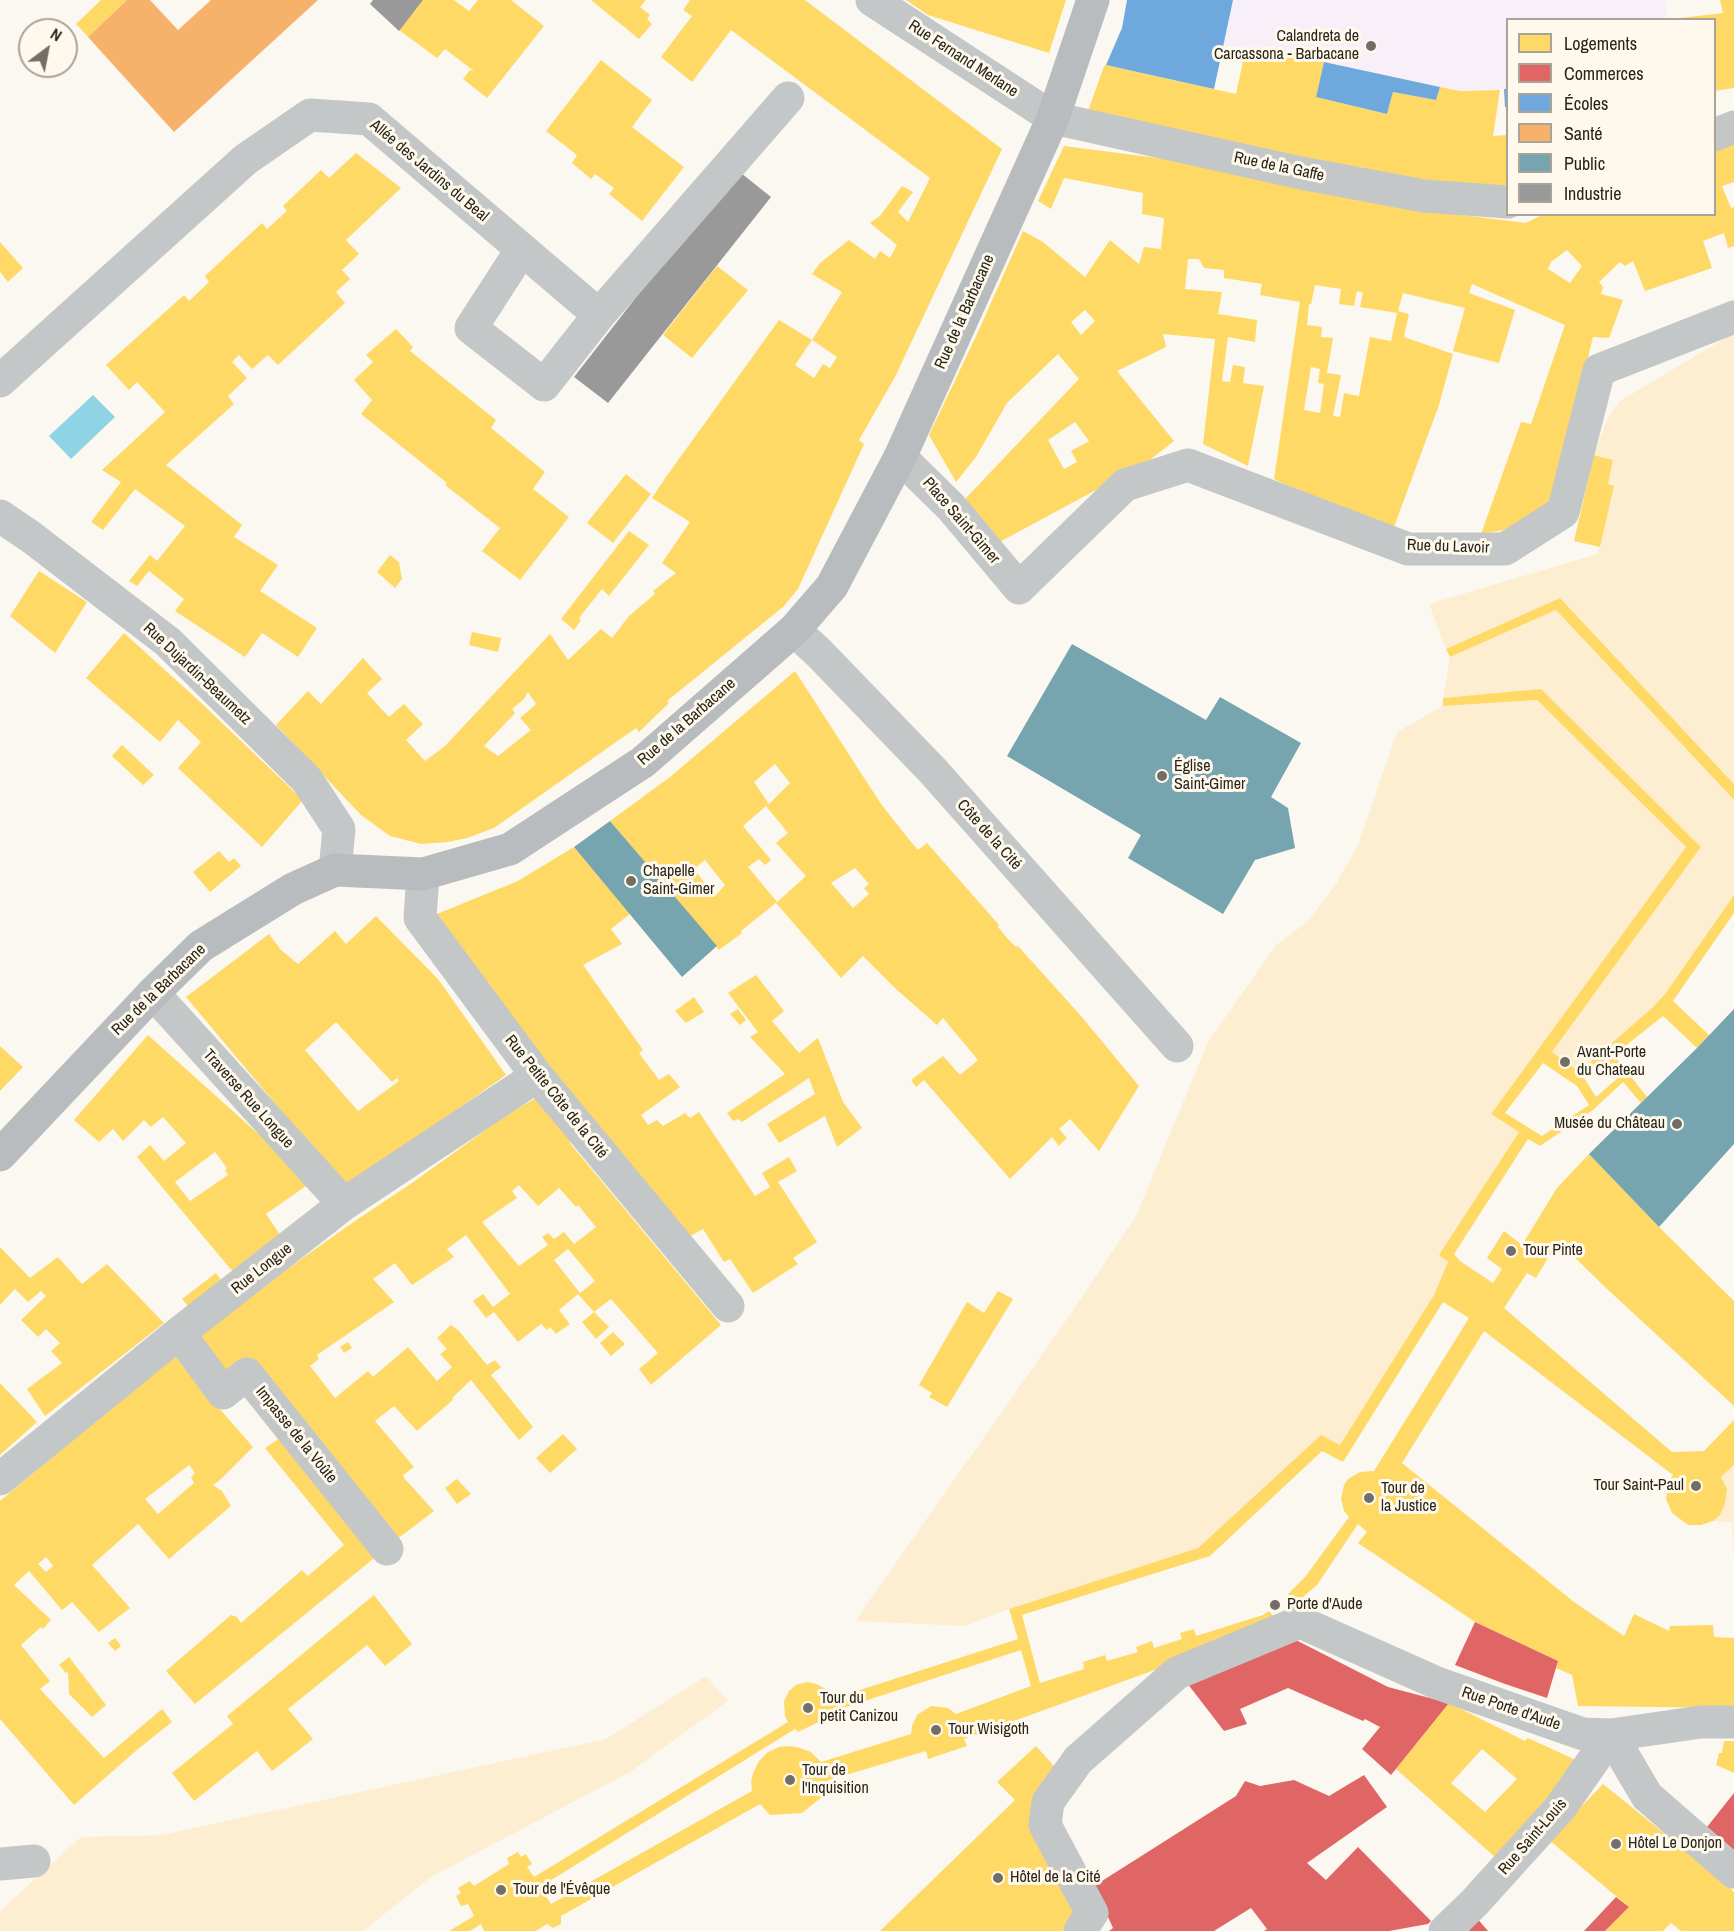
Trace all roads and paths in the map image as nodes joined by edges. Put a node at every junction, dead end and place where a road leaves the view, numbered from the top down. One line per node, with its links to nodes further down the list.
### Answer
1 (872, 0): 4 (street, Rue Fernand Merlane)
2 (1093, 0): 4 (main road, Rue de la Barbacane)
3 (788, 98): 9 (street)
4 (1053, 117): 7 (street, Rue de la Gaffe); 12 (main road, Rue de la Barbacane)
5 (1734, 128): 6 (street)
6 (1716, 134)
7 (1506, 202)
8 (522, 249): 9 (street, Allée des Jardins du Beal); 9 (street); 11 (street, Allée des Jardins du Beal)
9 (599, 315)
10 (1734, 317): 14 (street, Rue du Lavoir)
11 (0, 381)
12 (900, 457): 14 (street, Place Saint-Gimer); 15 (main road, Rue de la Barbacane)
13 (0, 516): 16 (street, Rue Dujardin-Beaumetz)
14 (1019, 588)
15 (794, 630): 17 (main road, Rue de la Barbacane); 19 (street, Côte de la Cité)
16 (335, 870): 17 (main road, Rue de la Barbacane); 18 (main road, Rue de la Barbacane)
17 (423, 874): 20 (street, Rue Petite Côte de la Cité)
18 (153, 993): 21 (main road, Rue de la Barbacane); 22 (street, Traverse Rue Longue)
19 (1177, 1046)
20 (537, 1076): 22 (street, Rue Longue); 23 (street, Rue Petite Côte de la Cité)
21 (0, 1155)
22 (344, 1204): 24 (street, Rue Longue)
23 (728, 1306)
24 (179, 1333): 25 (street, Rue Longue); 26 (street, Impasse de la Voûte)
25 (0, 1479)
26 (387, 1549)
27 (1734, 1722): 28 (street, Rue Porte d'Aude)
28 (1611, 1735): 31 (street); 32 (street, Rue Porte d'Aude); 33 (street, Rue Saint-Louis)
29 (34, 1861): 30 (street)
30 (0, 1864)
31 (1734, 1872)
32 (1080, 1931)
33 (1445, 1931)

